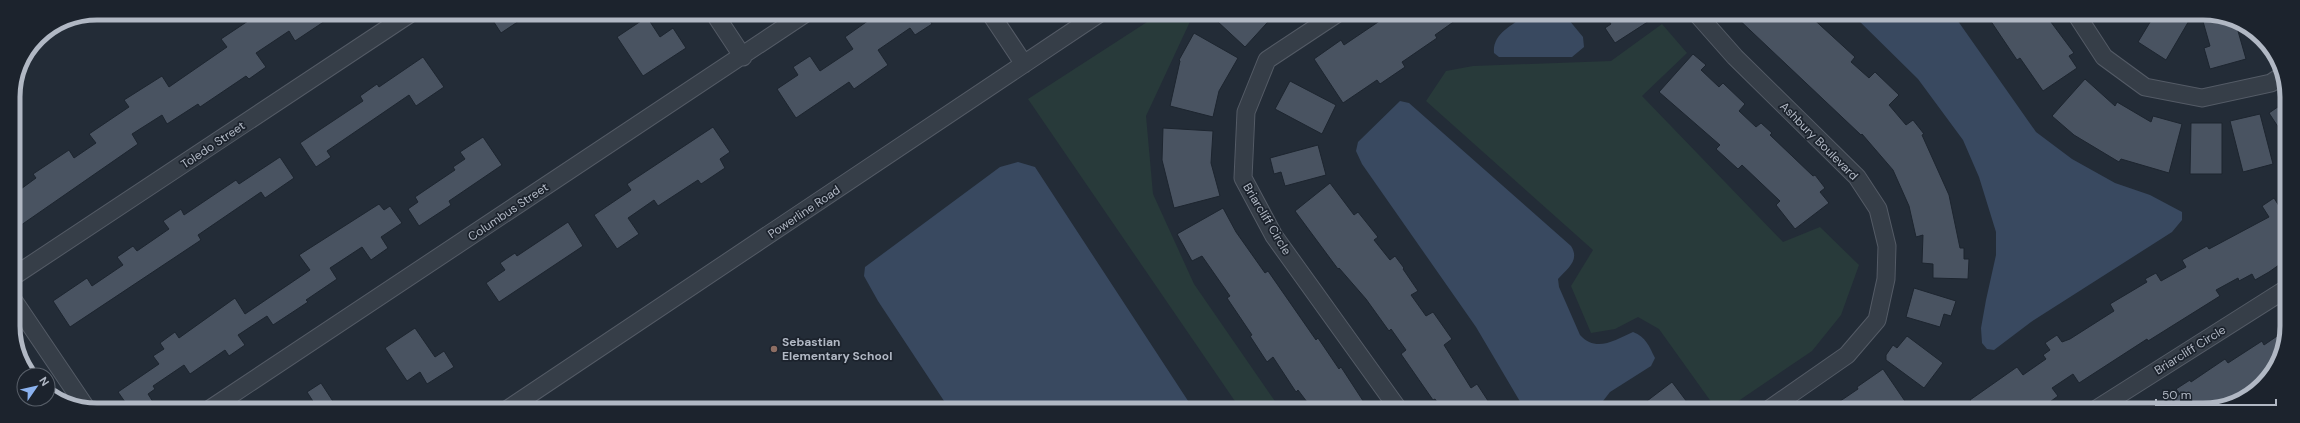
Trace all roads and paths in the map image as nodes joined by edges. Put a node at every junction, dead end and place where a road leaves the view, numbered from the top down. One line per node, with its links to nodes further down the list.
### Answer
1 (400, 20): 12 (street, Toledo Street)
2 (719, 20): 9 (street)
3 (796, 20): 9 (street, Columbus Street)
4 (995, 20): 10 (street)
5 (1090, 20): 10 (street, Powerline Road)
6 (1327, 20): 18 (street, Briarcliff Circle)
7 (1702, 20): 19 (street, Ashbury Boulevard)
8 (2080, 20): 11 (street)
9 (743, 57): 16 (street, Columbus Street)
10 (1024, 64): 17 (street, Powerline Road)
11 (2278, 78)
12 (20, 272)
13 (2280, 294): 20 (street, Briarcliff Circle)
14 (20, 310): 15 (street)
15 (82, 401)
16 (219, 403)
17 (517, 403)
18 (1393, 403)
19 (1778, 403)
20 (2105, 403)

